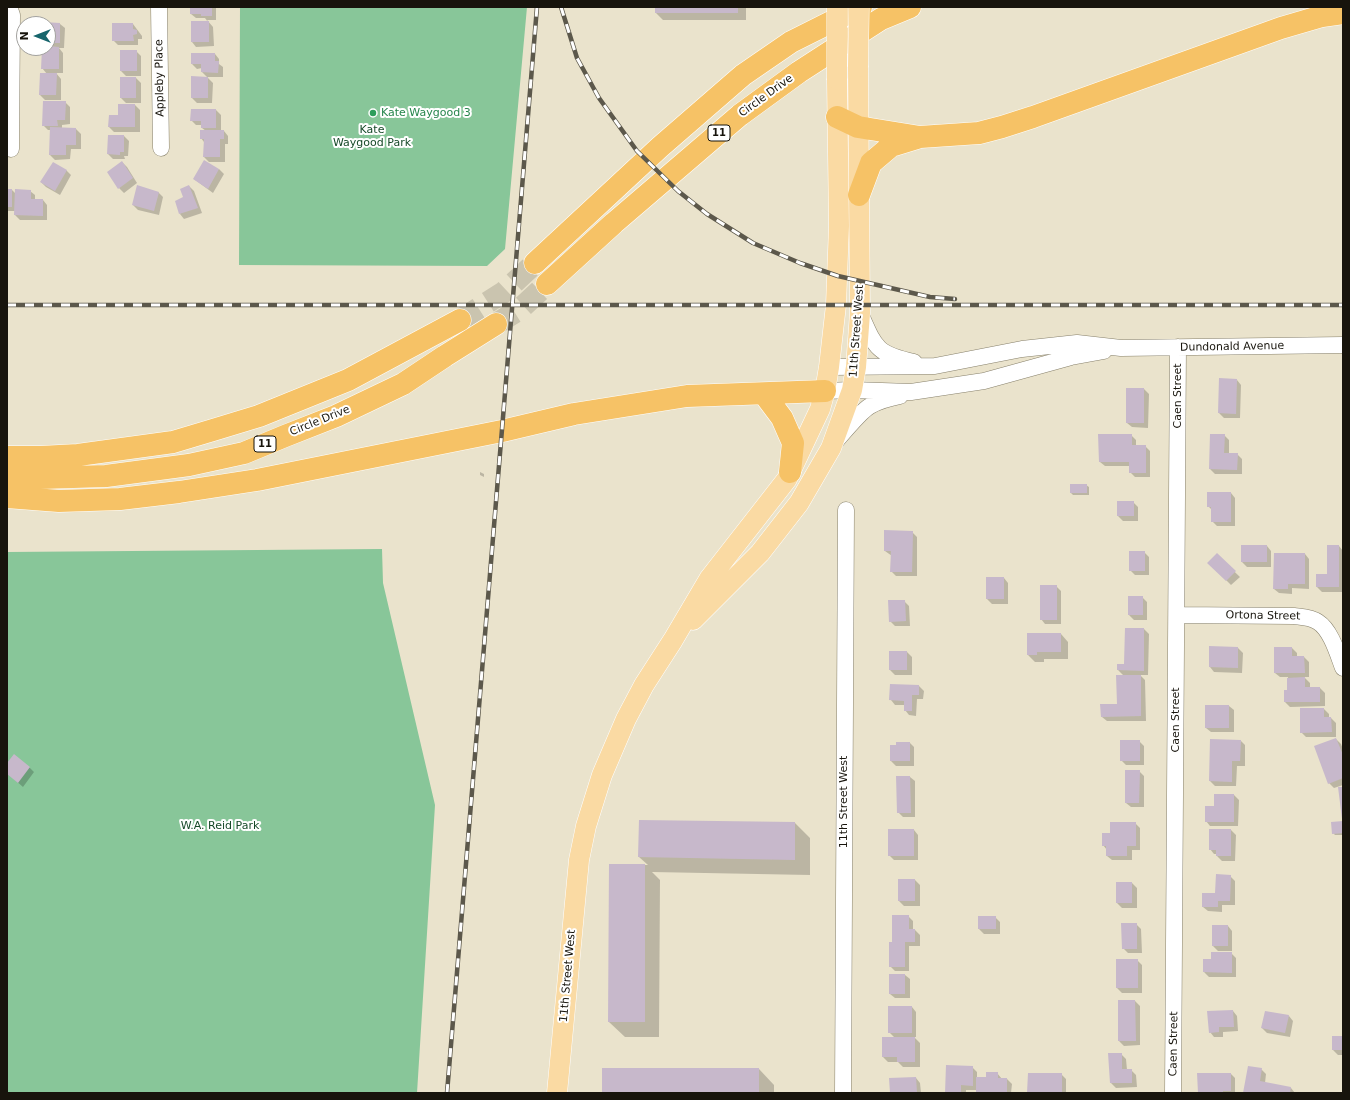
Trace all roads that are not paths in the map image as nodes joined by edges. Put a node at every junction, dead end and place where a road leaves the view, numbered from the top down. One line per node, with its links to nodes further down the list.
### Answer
1 (9, 7): 11 (street)
2 (159, 7): 10 (street, Appleby Place)
3 (837, 7): 7 (main road, 11th Street West, bridge)
4 (860, 7): 8 (main road, 11th Street West, bridge); 13 (highway, 11)
5 (910, 7): 14 (highway, Circle Drive / 11)
6 (1343, 14): 9 (highway)
7 (837, 117): 8 (highway); 22 (main road, 11th Street West)
8 (858, 126): 9 (highway); 12 (main road, 11th Street West)
9 (920, 137): 12 (highway)
10 (161, 148)
11 (11, 149)
12 (859, 195): 15 (main road, 11th Street West)
13 (535, 263)
14 (547, 284)
15 (860, 313): 21 (street, Dundonald Avenue); 23 (main road, 11th Street West)
16 (460, 320): 29 (highway)
17 (496, 324): 31 (highway, Circle Drive / 11)
18 (1343, 345): 19 (street, Dundonald Avenue)
19 (1178, 347): 20 (street, Dundonald Avenue); 34 (street, Caen Street)
20 (1121, 348): 21 (street, Dundonald Avenue); 26 (street, Dundonald Avenue)
21 (935, 366): 23 (street, Dundonald Avenue)
22 (830, 367): 23 (street, Dundonald Avenue); 25 (main road, 11th Street West)
23 (856, 367): 24 (main road, 11th Street West)
24 (852, 390): 25 (street, Dundonald Avenue); 26 (street, Dundonald Avenue); 28 (main road, 11th Street West)
25 (825, 391): 27 (highway); 30 (main road, 11th Street West)
26 (911, 392): 28 (street, Dundonald Avenue)
27 (764, 394): 30 (highway); 32 (highway)
28 (831, 448): 35 (main road, 11th Street West)
29 (7, 458)
30 (790, 472): 35 (main road, 11th Street West)
31 (7, 479)
32 (7, 498)
33 (846, 510): 38 (street, 11th Street West)
34 (1177, 615): 36 (street, Ortona Street); 39 (street, Caen Street)
35 (673, 640): 37 (main road, 11th Street West)
36 (1343, 668)
37 (557, 1093)
38 (843, 1093)
39 (1174, 1093)

